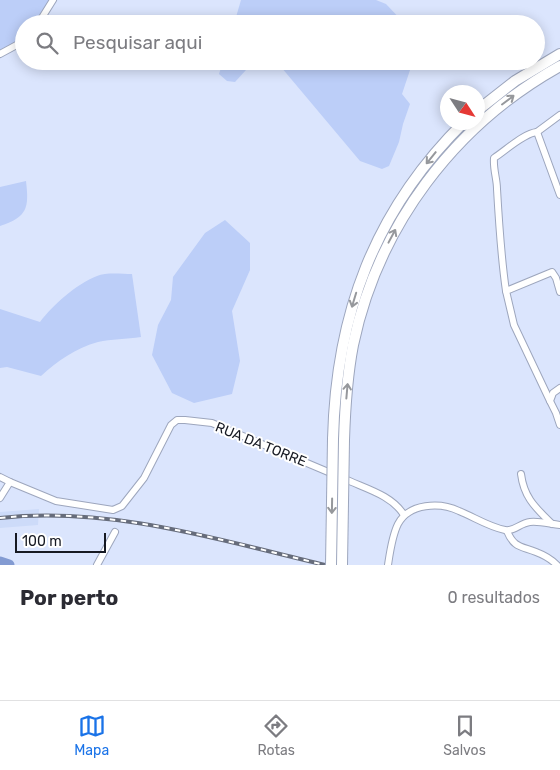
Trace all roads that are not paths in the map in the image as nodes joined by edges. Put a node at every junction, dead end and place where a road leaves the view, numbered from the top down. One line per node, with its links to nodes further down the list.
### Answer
1 (53, 0): 2 (street)
2 (44, 15)
3 (15, 46): 4 (street)
4 (0, 54)
5 (560, 54): 6 (highway)
6 (545, 63)
7 (560, 66): 30 (highway, one-way to 7, bridge)
8 (533, 70): 9 (highway)
9 (485, 105)
10 (560, 115): 12 (street)
11 (457, 130): 29 (highway, one-way to 29, bridge)
12 (537, 132): 13 (street); 14 (street)
13 (560, 195)
14 (506, 291): 15 (street); 17 (street)
15 (560, 292)
16 (560, 388): 17 (street)
17 (550, 401): 18 (street)
18 (560, 425)
19 (521, 474): 24 (street)
20 (0, 477): 21 (street)
21 (10, 482): 22 (street); 23 (street, RUA DA TORRE)
22 (0, 498)
23 (404, 515): 26 (street); 31 (street)
24 (552, 524): 25 (street); 26 (street)
25 (560, 525)
26 (507, 531): 32 (street)
27 (116, 532): 28 (street)
28 (98, 565)
29 (331, 565)
30 (342, 565)
31 (388, 565)
32 (558, 565)

